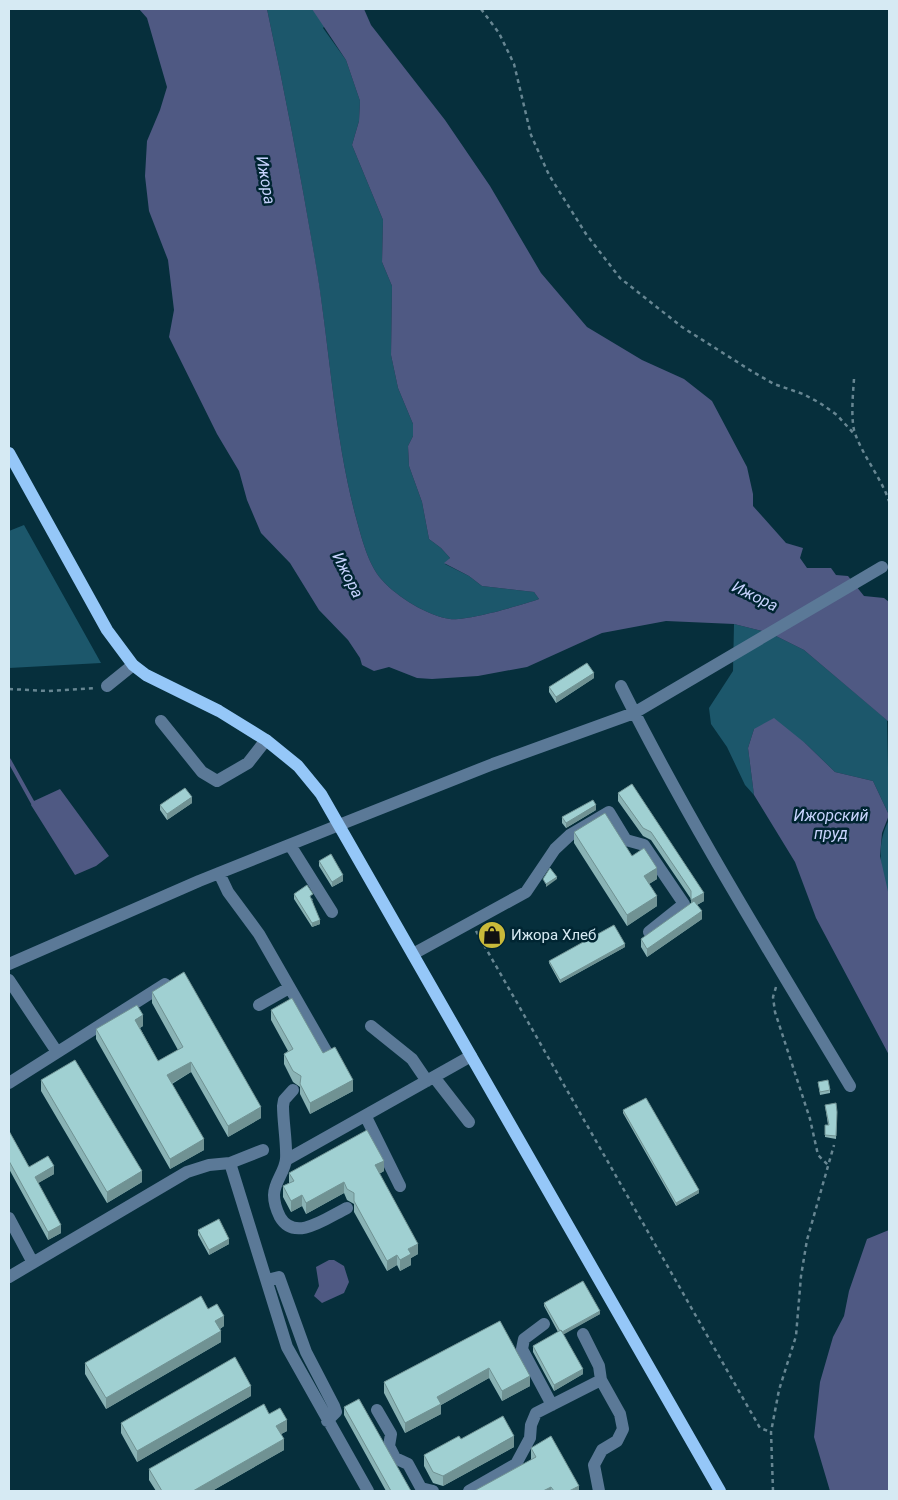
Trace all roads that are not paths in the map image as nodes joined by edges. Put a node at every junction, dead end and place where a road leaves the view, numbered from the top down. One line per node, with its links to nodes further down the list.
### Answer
1 (9, 453): 3 (main road)
2 (882, 567): 6 (lane)
3 (133, 665): 4 (lane); 8 (main road)
4 (107, 686)
5 (621, 686): 6 (lane)
6 (634, 713): 9 (lane); 26 (lane)
7 (161, 721): 8 (lane)
8 (266, 740): 9 (main road)
9 (339, 824): 10 (lane); 14 (main road)
10 (290, 845): 11 (lane); 12 (lane)
11 (219, 873): 15 (lane); 18 (lane)
12 (332, 912)
13 (649, 932): 14 (lane)
14 (413, 954): 23 (main road)
15 (9, 964)
16 (9, 980): 22 (lane)
17 (166, 984): 22 (lane)
18 (289, 988): 19 (lane); 21 (lane)
19 (259, 1006)
20 (371, 1026): 24 (lane)
21 (326, 1051)
22 (57, 1052): 25 (lane)
23 (471, 1056): 24 (lane); 47 (main road)
24 (431, 1079): 28 (lane); 29 (lane)
25 (9, 1083)
26 (850, 1086)
27 (293, 1090): 31 (lane)
28 (366, 1117): 31 (lane); 33 (lane)
29 (469, 1122)
30 (263, 1150): 32 (lane)
31 (286, 1160): 34 (lane)
32 (230, 1163): 36 (lane); 43 (lane)
33 (400, 1186)
34 (347, 1208)
35 (9, 1218): 36 (lane)
36 (33, 1263): 37 (lane)
37 (9, 1277)
38 (544, 1324): 41 (lane)
39 (583, 1334): 40 (lane)
40 (600, 1380): 41 (lane); 46 (lane)
41 (552, 1405): 45 (lane)
42 (377, 1410): 44 (lane)
43 (368, 1491)
44 (433, 1491)
45 (469, 1491)
46 (599, 1491)
47 (720, 1491)

